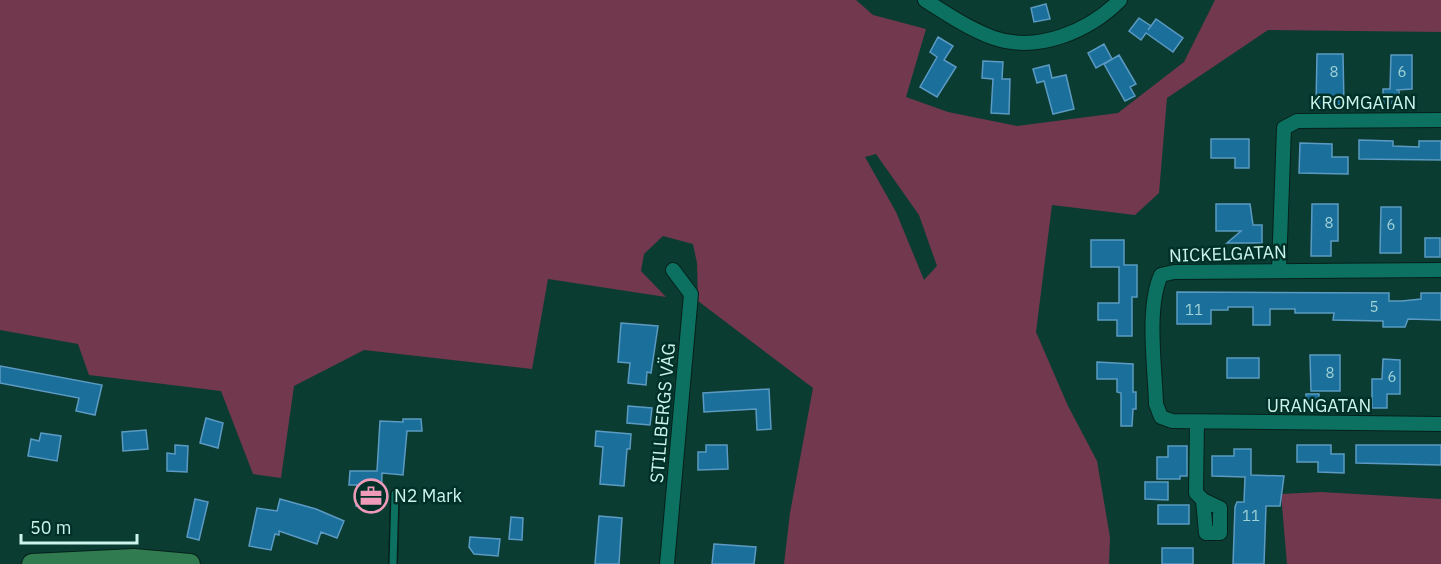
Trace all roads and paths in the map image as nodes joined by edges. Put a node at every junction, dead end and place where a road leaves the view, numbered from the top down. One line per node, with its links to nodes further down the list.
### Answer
1 (925, 0): 2 (street)
2 (1120, 0)
3 (1441, 120): 4 (street, KROMGATAN)
4 (1278, 269): 6 (street, NICKELGATAN); 7 (street, NICKELGATAN)
5 (673, 270): 15 (street, STILLBERGS VÄG)
6 (1441, 270)
7 (1161, 417): 8 (street, URANGATAN)
8 (1197, 423): 9 (street, URANGATAN); 11 (street)
9 (1441, 424)
10 (395, 494): 14 (lane)
11 (1203, 500)
12 (32, 564): 13 (street)
13 (190, 564)
14 (393, 564)
15 (667, 564)

